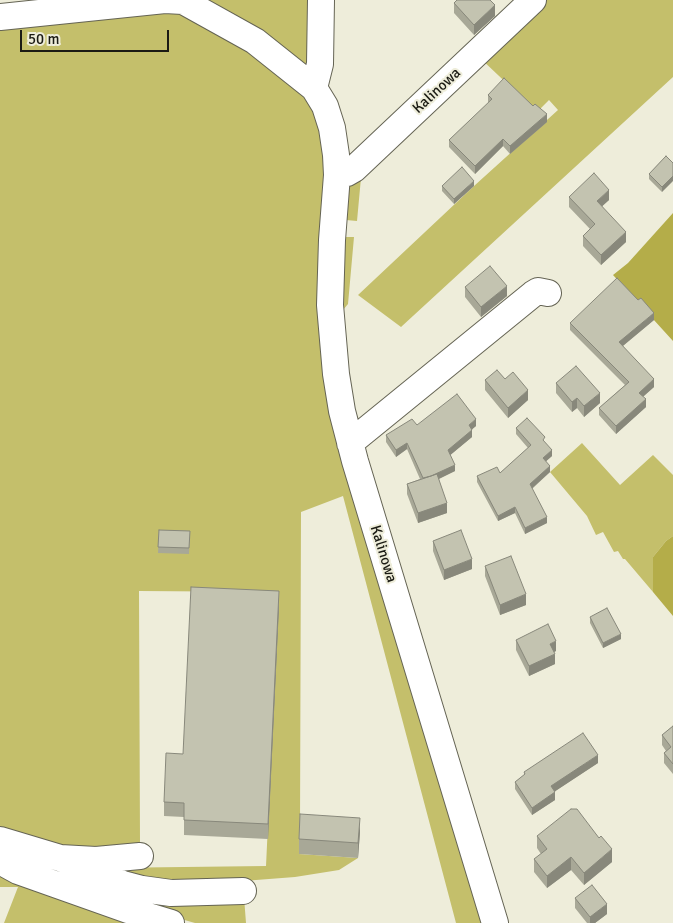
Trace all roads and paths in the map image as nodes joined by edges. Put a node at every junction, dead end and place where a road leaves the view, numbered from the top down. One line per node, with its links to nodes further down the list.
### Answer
1 (321, 0): 5 (street)
2 (533, 0): 6 (street, Kalinowa)
3 (183, 1): 4 (street); 5 (street, Kalinowa)
4 (0, 17)
5 (314, 88): 6 (street, Kalinowa)
6 (337, 175): 8 (street, Kalinowa)
7 (548, 293): 8 (street)
8 (350, 443): 15 (street, Kalinowa)
9 (0, 840): 12 (street)
10 (140, 856): 12 (street)
11 (0, 857): 14 (street)
12 (60, 858): 13 (street)
13 (243, 891)
14 (171, 923)
15 (495, 923)

